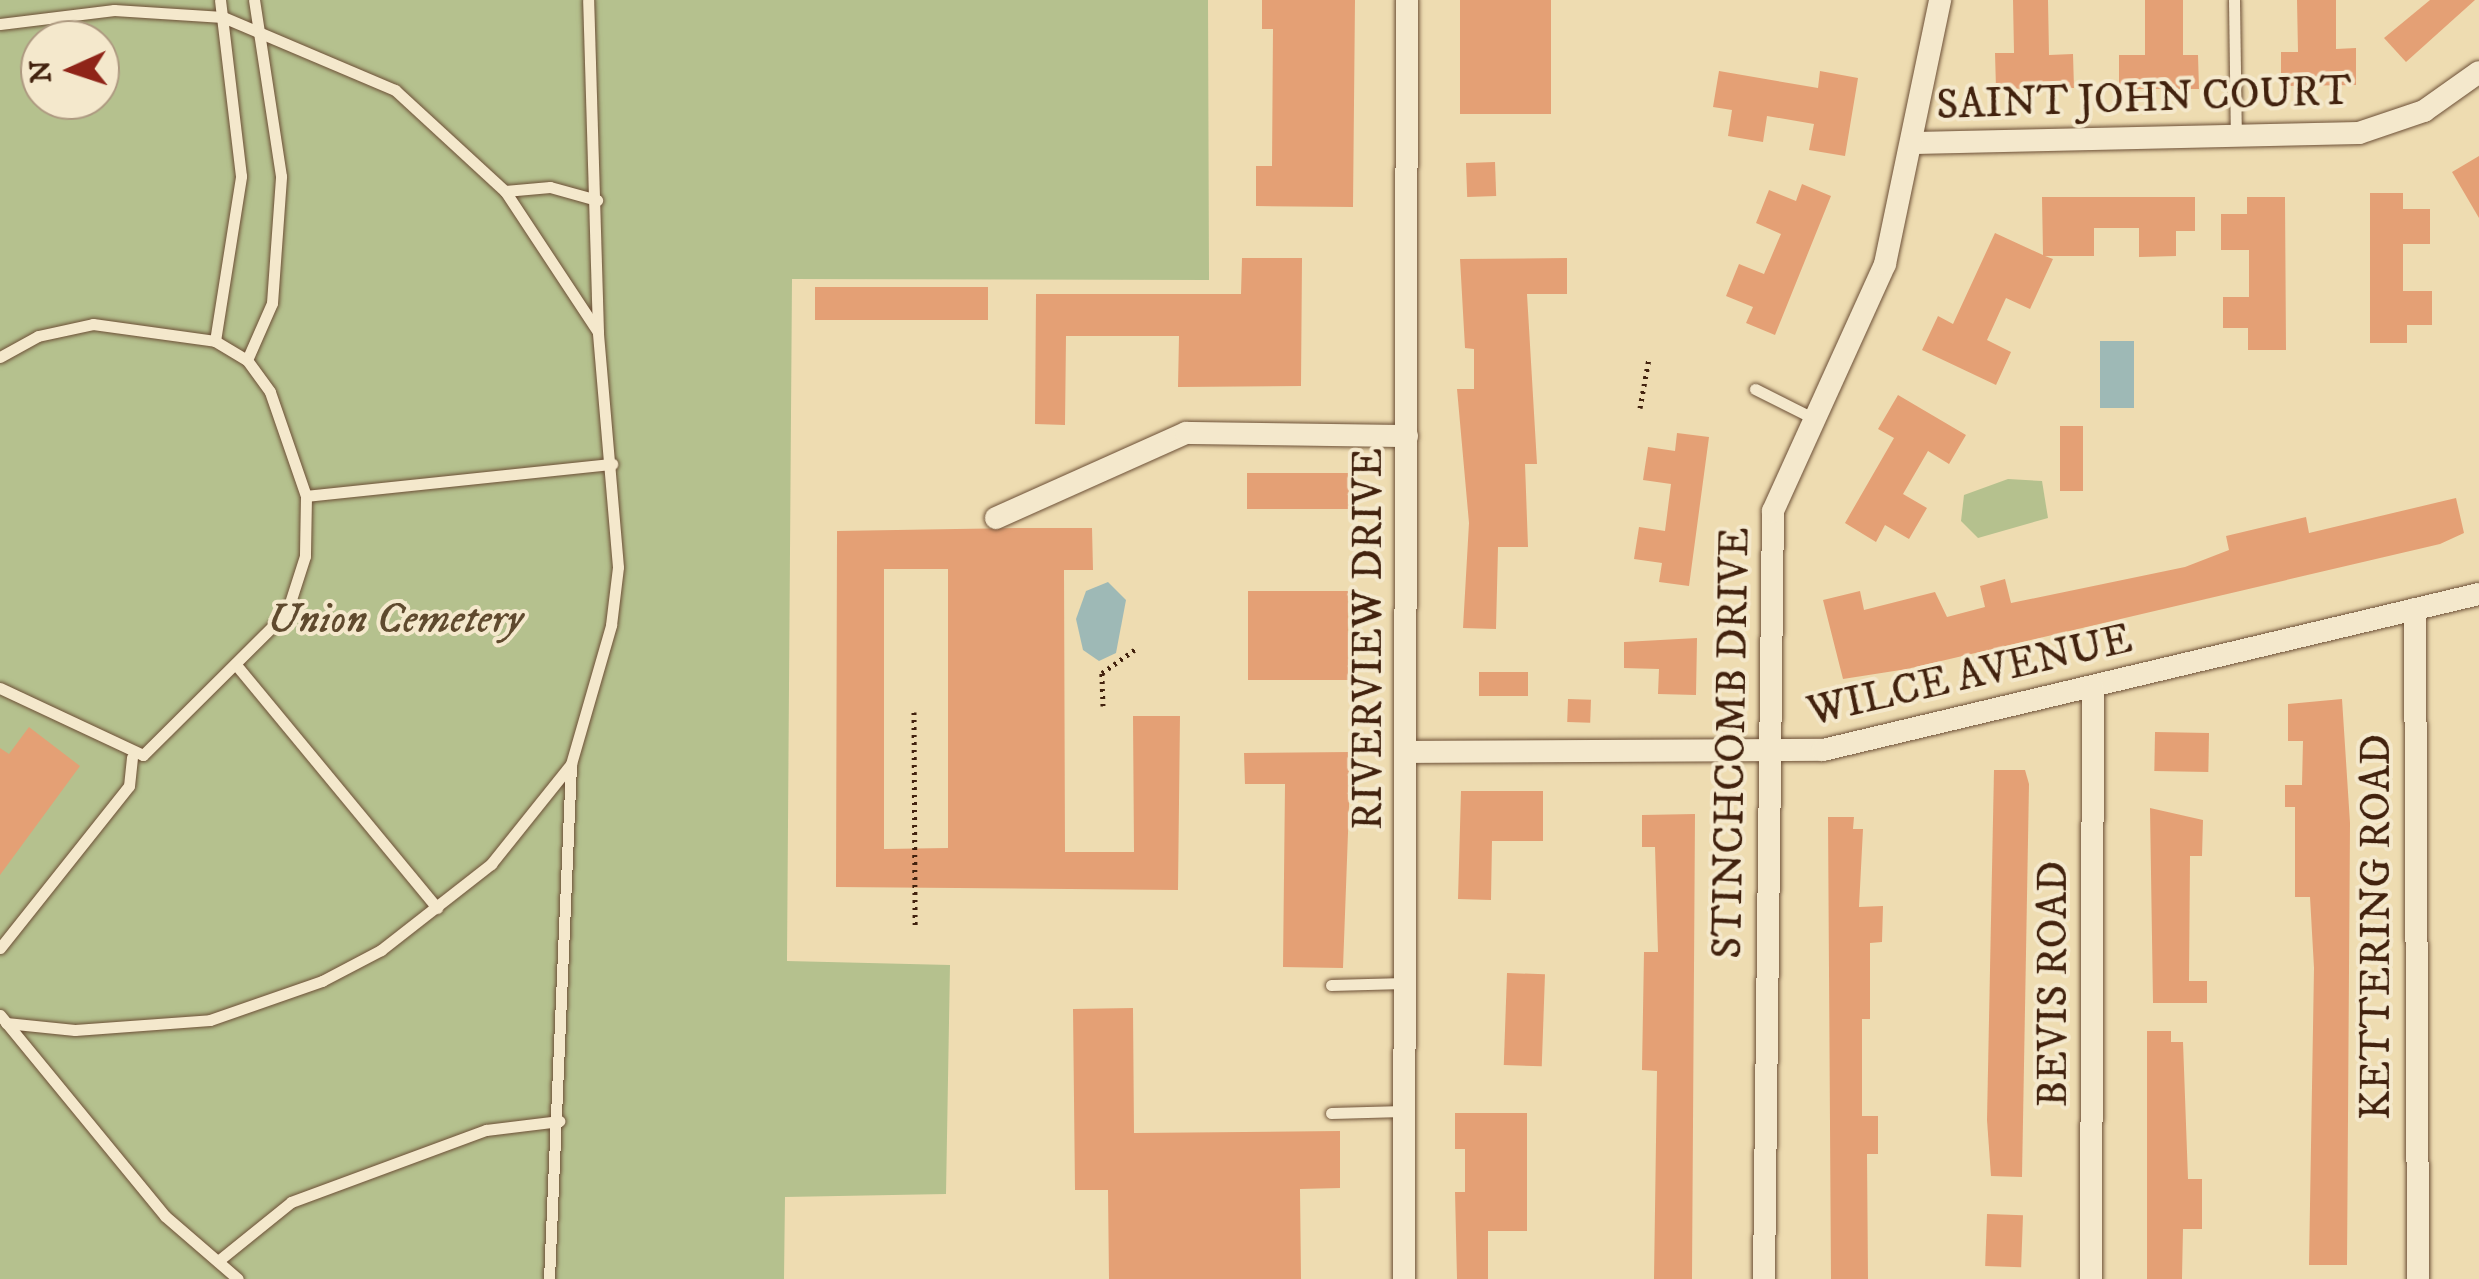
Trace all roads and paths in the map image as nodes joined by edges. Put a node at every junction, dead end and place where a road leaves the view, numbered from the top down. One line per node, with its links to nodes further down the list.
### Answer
1 (220, 0): 7 (lane)
2 (254, 0): 9 (lane)
3 (588, 0): 14 (lane)
4 (1407, 0): 23 (street, RIVERVIEW DRIVE)
5 (1940, 0): 12 (street, STINCHCOMB DRIVE)
6 (2234, 0): 11 (lane)
7 (223, 17): 8 (lane); 9 (lane); 16 (lane)
8 (0, 24)
9 (258, 26): 13 (lane); 19 (lane)
10 (2479, 72): 11 (street, SAINT JOHN COURT)
11 (2236, 141): 12 (street, SAINT JOHN COURT)
12 (1916, 142): 22 (street, STINCHCOMB DRIVE)
13 (505, 191): 14 (lane); 15 (lane)
14 (597, 200): 15 (lane)
15 (598, 332): 24 (lane)
16 (215, 341): 17 (lane); 19 (lane)
17 (0, 357)
18 (1649, 358): 21 (path)
19 (247, 360): 25 (lane)
20 (1754, 389): 22 (lane)
21 (1640, 408)
22 (1813, 418): 36 (street, STINCHCOMB DRIVE)
23 (1407, 436): 26 (street); 35 (street, RIVERVIEW DRIVE)
24 (612, 464): 25 (lane); 38 (lane)
25 (306, 496): 30 (lane)
26 (996, 518)
27 (2479, 594): 28 (street, WILCE AVENUE)
28 (2416, 609): 32 (street, WILCE AVENUE); 54 (street, KETTERING ROAD)
29 (1138, 648): 33 (path)
30 (237, 666): 37 (lane); 39 (lane)
31 (0, 688): 37 (lane)
32 (2093, 688): 36 (street, WILCE AVENUE); 53 (street, BEVIS ROAD)
33 (1102, 706)
34 (914, 712): 40 (path)
35 (1408, 752): 36 (street, WILCE AVENUE); 42 (street, RIVERVIEW DRIVE)
36 (1766, 754): 52 (street, STINCHCOMB DRIVE)
37 (132, 757): 41 (lane)
38 (571, 764): 39 (lane); 47 (lane)
39 (437, 908): 44 (lane)
40 (914, 929)
41 (0, 948)
42 (1404, 983): 43 (lane); 45 (street, RIVERVIEW DRIVE)
43 (1332, 986)
44 (3, 1019): 48 (lane)
45 (1403, 1111): 46 (lane); 51 (street, RIVERVIEW DRIVE)
46 (1332, 1113)
47 (559, 1121): 48 (lane); 50 (lane)
48 (218, 1261): 49 (lane)
49 (238, 1279)
50 (549, 1279)
51 (1404, 1279)
52 (1764, 1279)
53 (2091, 1279)
54 (2418, 1279)

